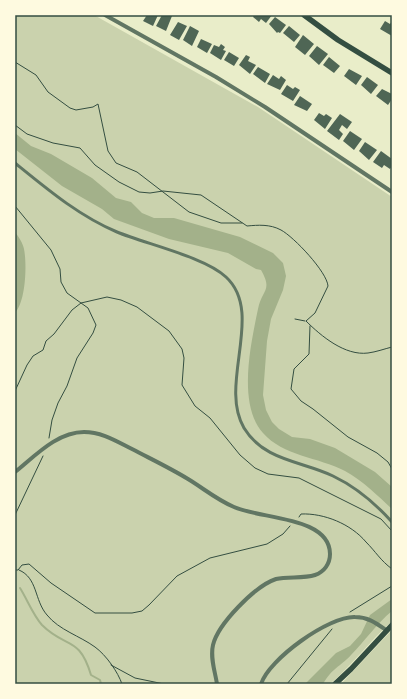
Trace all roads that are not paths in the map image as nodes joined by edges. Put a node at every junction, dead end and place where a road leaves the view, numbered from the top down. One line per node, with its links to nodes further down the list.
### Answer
1 (105, 15): 3 (street)
2 (304, 15): 4 (main road)
3 (113, 17): 6 (street)
4 (392, 73)
5 (15, 163): 8 (street)
6 (392, 192)
7 (15, 472): 11 (street)
8 (392, 522)
9 (392, 625): 10 (main road)
10 (386, 630): 12 (street); 13 (main road)
11 (217, 684)
12 (261, 684)
13 (334, 684)

